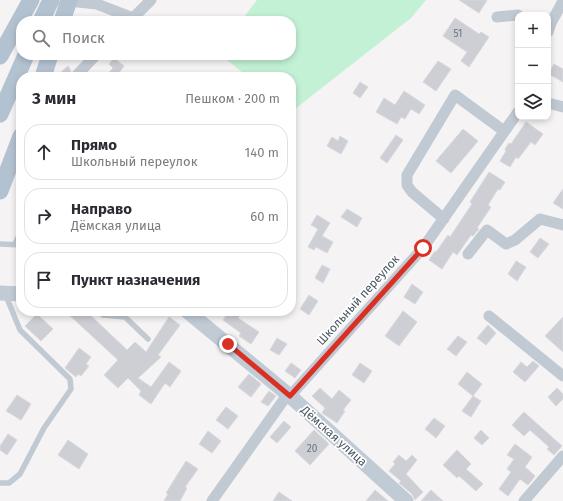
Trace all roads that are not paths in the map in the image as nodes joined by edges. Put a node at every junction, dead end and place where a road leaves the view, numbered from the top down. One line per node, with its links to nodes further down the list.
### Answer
1 (32, 0): 7 (main road)
2 (51, 0): 8 (main road)
3 (151, 0): 11 (street)
4 (69, 1): 9 (main road); 10 (street)
5 (563, 1): 13 (street)
6 (515, 15): 12 (street)
7 (23, 16)
8 (43, 16)
9 (64, 16)
10 (123, 16)
11 (136, 16)
12 (497, 17)
13 (551, 22)
14 (16, 28): 15 (main road)
15 (0, 56)
16 (24, 60): 19 (main road)
17 (48, 60): 20 (main road)
18 (91, 60): 21 (street)
19 (19, 72)
20 (44, 72)
21 (80, 72)
22 (16, 78): 25 (main road)
23 (551, 104): 24 (street)
24 (563, 107)
25 (0, 114)
26 (515, 116): 27 (street, Школьный переулок)
27 (504, 131): 30 (street, Школьный переулок); 30 (street)
28 (16, 154): 29 (main road)
29 (0, 191)
30 (444, 218): 42 (street, Школьный переулок)
31 (563, 225): 34 (street)
32 (0, 244): 33 (lane)
33 (16, 244)
34 (468, 254)
35 (2, 293): 36 (street); 44 (lane)
36 (16, 294)
37 (114, 316): 40 (lane)
38 (193, 316): 42 (street, Дёмская улица)
39 (489, 316): 41 (street)
40 (148, 340)
41 (563, 376)
42 (290, 396): 45 (street, Школьный переулок); 46 (street, Дёмская улица)
43 (563, 456): 47 (street)
44 (0, 483)
45 (212, 501)
46 (406, 501)
47 (524, 501)

